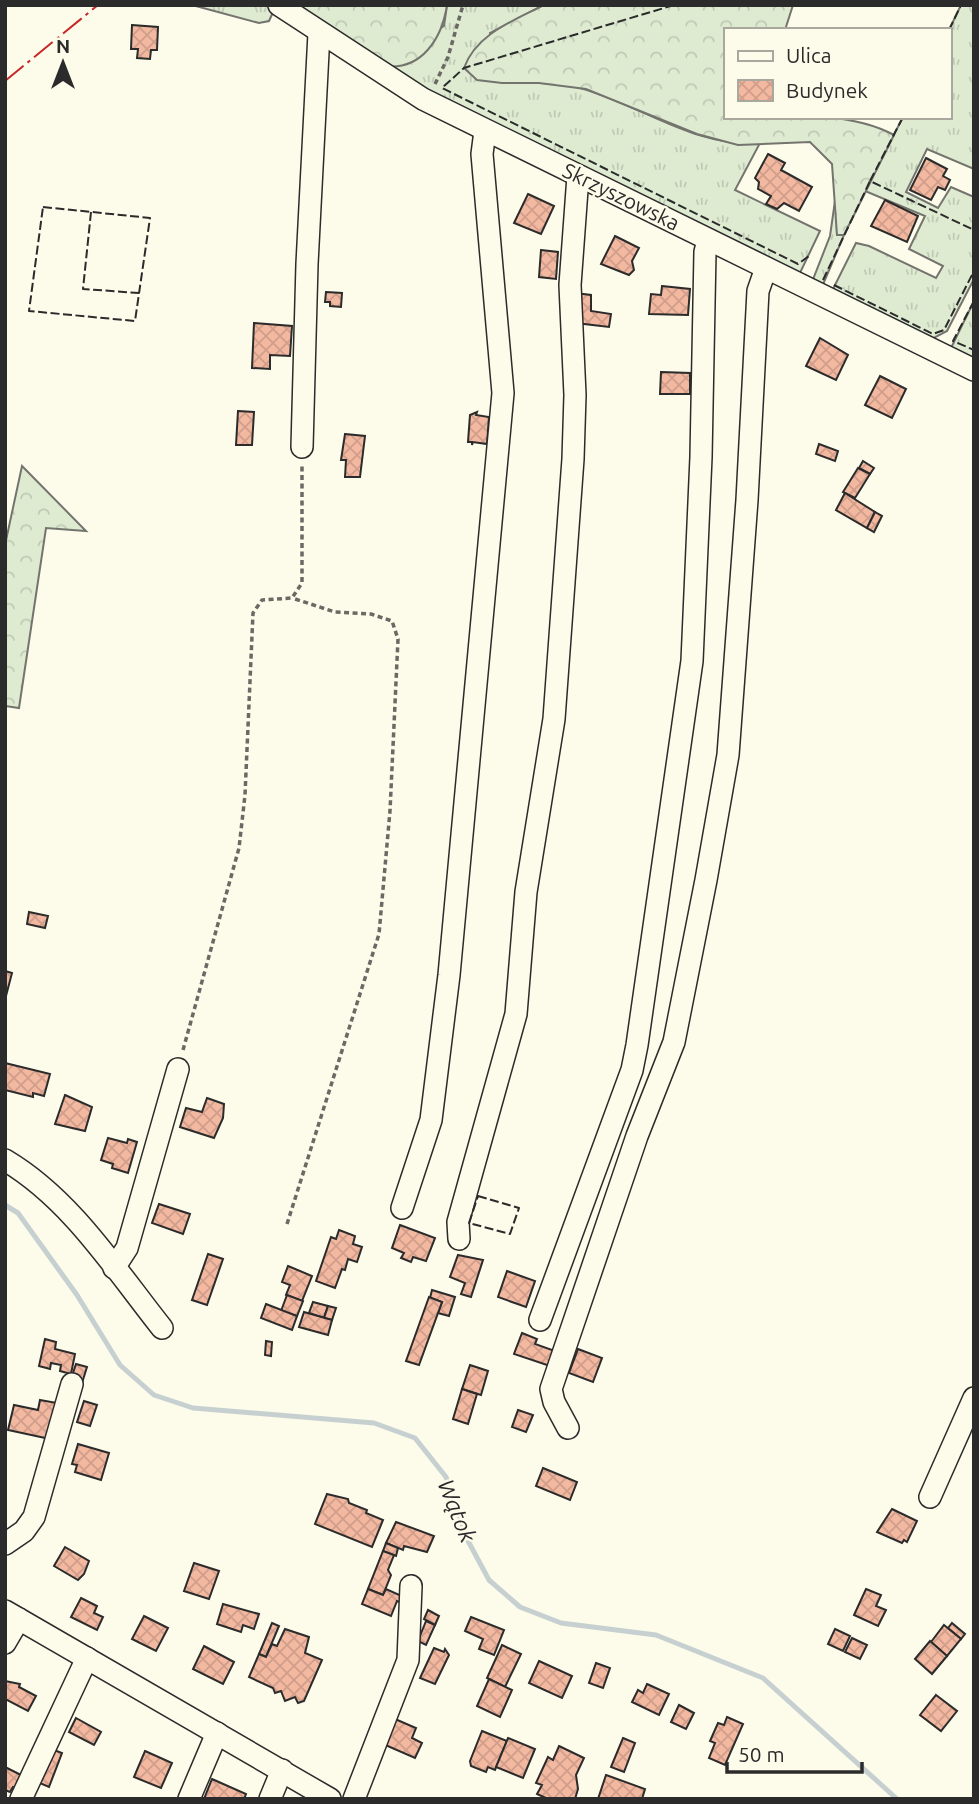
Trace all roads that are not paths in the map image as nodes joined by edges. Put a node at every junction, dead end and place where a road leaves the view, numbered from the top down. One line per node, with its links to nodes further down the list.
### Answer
1 (279, 5): 2 (street, Skrzyszowska)
2 (318, 33): 3 (street, Skrzyszowska); 8 (street)
3 (485, 131): 4 (street, Skrzyszowska); 11 (street)
4 (578, 176): 5 (street, Skrzyszowska); 12 (street)
5 (708, 240): 6 (street, Skrzyszowska); 14 (street)
6 (766, 268): 7 (street, Skrzyszowska); 18 (street)
7 (974, 370)
8 (302, 447)
9 (178, 1069): 13 (street)
10 (5, 1160): 13 (street)
11 (402, 1208)
12 (459, 1239)
13 (114, 1268): 15 (street)
14 (540, 1320)
15 (163, 1328)
16 (72, 1384): 20 (street)
17 (974, 1398): 19 (street)
18 (568, 1428)
19 (930, 1497)
20 (5, 1544)
21 (411, 1587): 31 (street)
22 (12, 1615): 23 (street); 24 (street)
23 (5, 1643)
24 (87, 1658): 25 (street); 27 (street)
25 (217, 1733): 26 (street); 28 (street)
26 (282, 1770): 29 (street); 30 (street)
27 (20, 1799)
28 (189, 1799)
29 (270, 1799)
30 (330, 1799)
31 (354, 1799)

